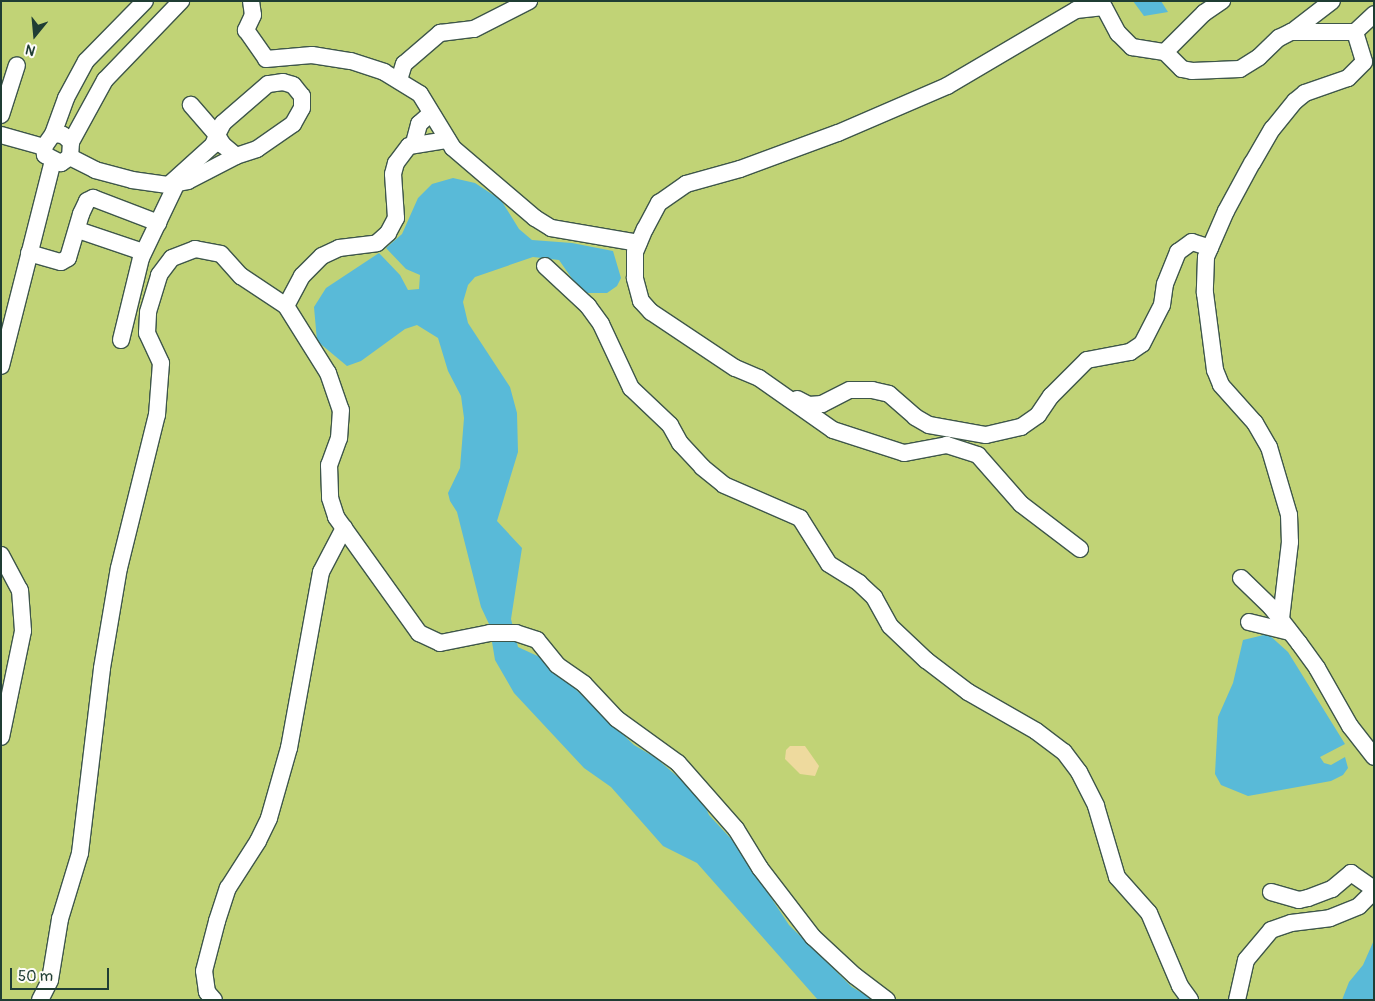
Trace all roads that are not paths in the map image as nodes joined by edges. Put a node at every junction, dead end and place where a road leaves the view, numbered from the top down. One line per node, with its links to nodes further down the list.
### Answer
1 (181, 1): 9 (lane)
2 (251, 1): 14 (lane)
3 (529, 1): 14 (lane)
4 (1222, 1): 12 (lane)
5 (1332, 1): 10 (lane)
6 (137, 4): 9 (lane); 20 (lane)
7 (1091, 4): 12 (lane); 29 (lane)
8 (1374, 14): 11 (lane)
9 (153, 30): 23 (lane)
10 (1292, 32): 11 (lane); 12 (lane)
11 (1356, 32): 30 (lane)
12 (1165, 52)
13 (17, 65): 17 (lane)
14 (400, 80): 16 (lane)
15 (191, 105): 18 (lane)
16 (430, 114): 21 (lane); 22 (lane)
17 (1, 115)
18 (217, 134): 24 (lane); 24 (lane); 26 (lane)
19 (1, 135): 20 (lane)
20 (48, 140): 23 (lane); 25 (lane)
21 (448, 140): 22 (lane); 29 (lane)
22 (414, 143): 34 (lane)
23 (70, 150): 25 (lane); 26 (lane)
24 (236, 156): 26 (lane)
25 (53, 161): 32 (lane)
26 (173, 184): 27 (lane)
27 (158, 223): 28 (lane); 31 (lane)
28 (78, 230): 31 (lane); 32 (lane)
29 (639, 243): 39 (lane)
30 (1210, 248): 38 (lane); 45 (lane)
31 (143, 252): 35 (lane)
32 (30, 253): 37 (lane)
33 (545, 266): 53 (lane)
34 (286, 306): 40 (lane); 50 (lane)
35 (121, 340)
36 (750, 363): 38 (lane)
37 (1, 366)
38 (986, 435): 39 (lane)
39 (978, 455): 41 (lane)
40 (344, 528): 51 (lane); 52 (lane)
41 (1080, 550)
42 (1, 556): 46 (lane)
43 (1241, 578): 45 (lane)
44 (1249, 622): 45 (lane)
45 (1286, 625): 47 (lane)
46 (1, 737)
47 (1374, 757)
48 (1374, 890): 49 (lane); 54 (lane)
49 (1271, 892)
50 (40, 1000)
51 (214, 1000)
52 (888, 1000)
53 (1190, 1000)
54 (1237, 1000)

